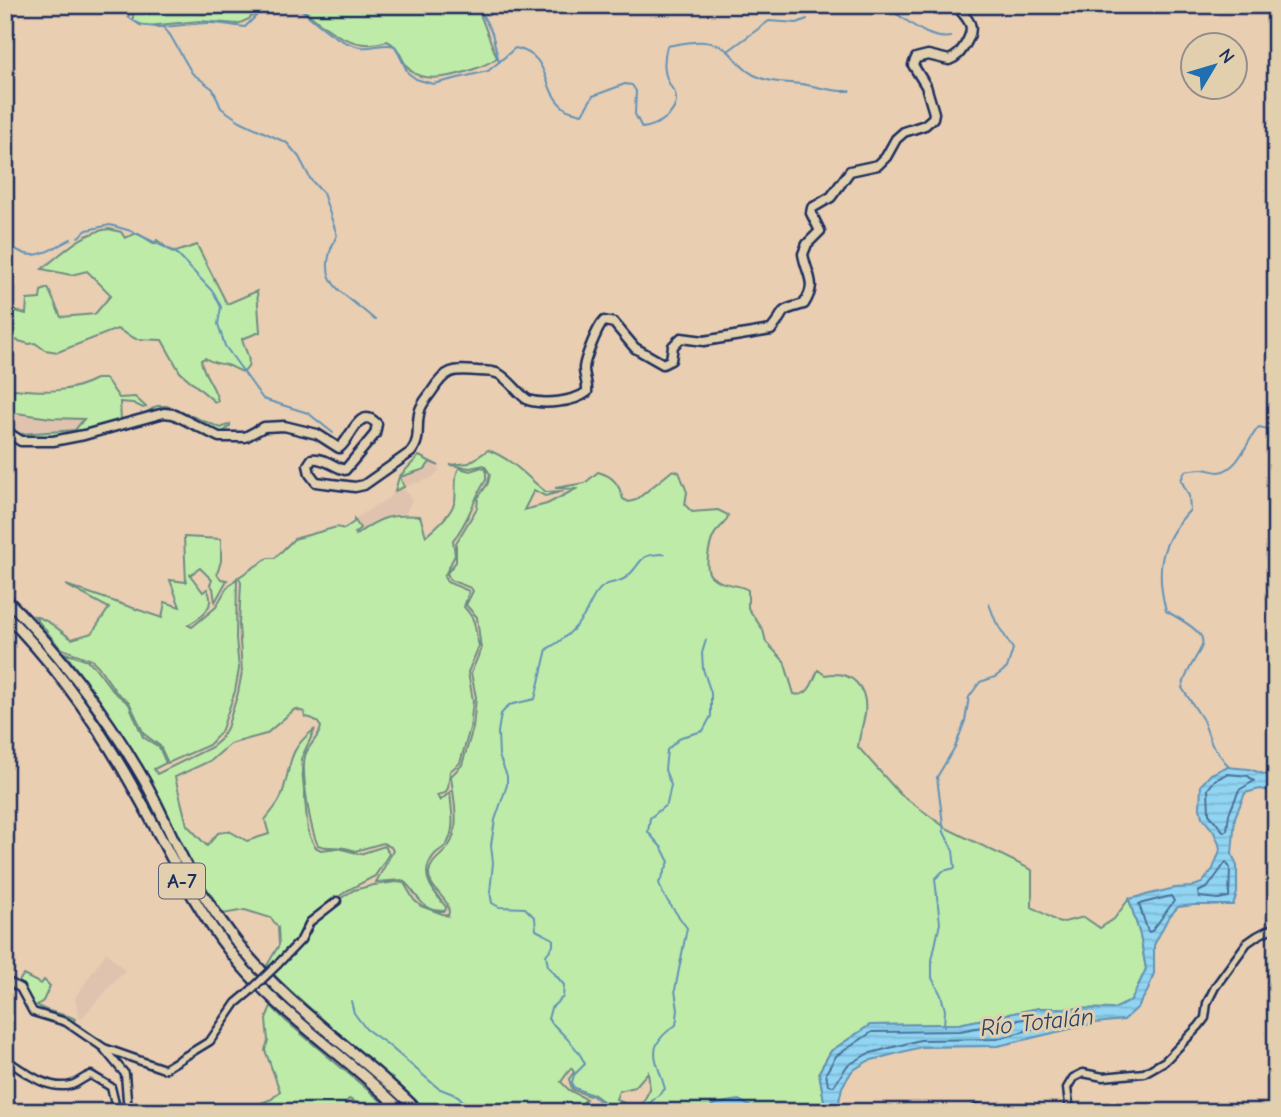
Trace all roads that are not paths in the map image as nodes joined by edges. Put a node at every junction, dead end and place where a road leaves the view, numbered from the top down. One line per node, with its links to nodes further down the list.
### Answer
1 (956, 5): 2 (main road)
2 (5, 431)
3 (5, 598): 13 (highway, A-7)
4 (5, 614): 12 (highway, A-7)
5 (337, 901): 8 (street, bridge)
6 (1276, 926): 16 (street)
7 (5, 980): 8 (street)
8 (104, 1048): 11 (street)
9 (5, 1059): 10 (street)
10 (117, 1112)
11 (128, 1112)
12 (403, 1112)
13 (419, 1112)
14 (969, 1112): 15 (street)
15 (989, 1112)
16 (1070, 1112)

